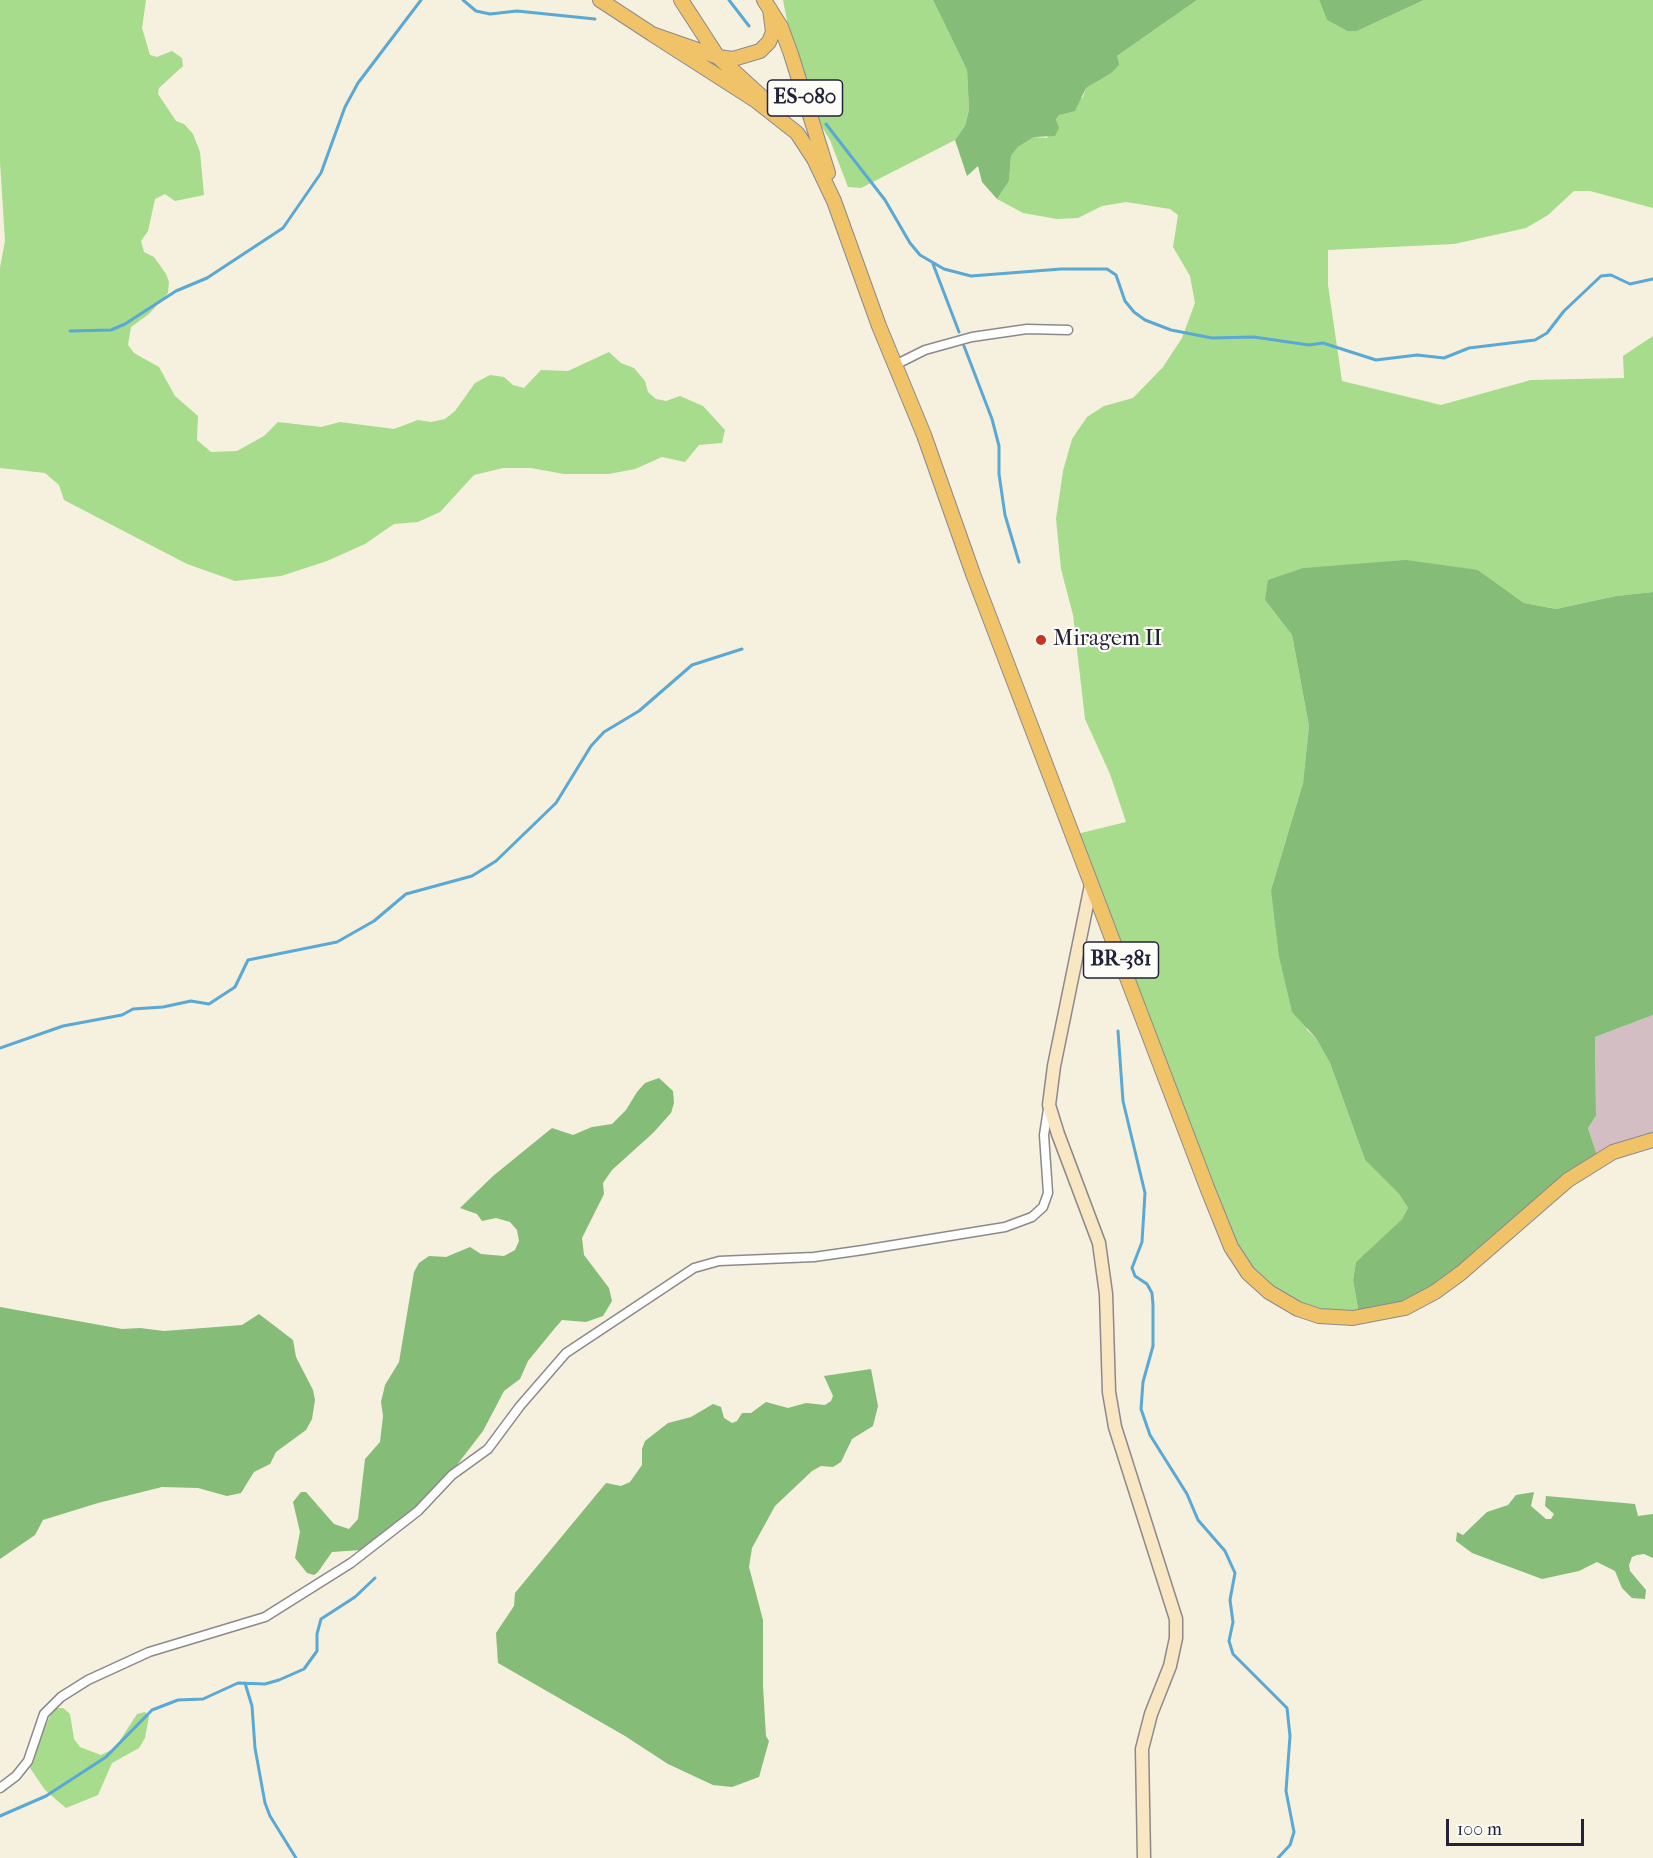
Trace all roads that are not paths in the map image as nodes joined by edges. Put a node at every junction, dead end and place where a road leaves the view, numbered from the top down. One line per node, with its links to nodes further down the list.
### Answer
1 (600, 0): 4 (main road)
2 (681, 0): 5 (main road, ES-080)
3 (769, 3): 5 (main road); 7 (main road, ES-080)
4 (652, 34): 5 (main road); 6 (main road)
5 (718, 57): 6 (main road, ES-080)
6 (797, 133): 7 (main road, BR-381)
7 (834, 201): 9 (main road, BR-381)
8 (1068, 330): 9 (street)
9 (896, 365): 10 (main road, BR-381)
10 (1091, 885): 11 (street); 12 (main road, BR-381)
11 (1049, 1105): 13 (street); 14 (street)
12 (1653, 1140)
13 (0, 1788)
14 (1144, 1858)

